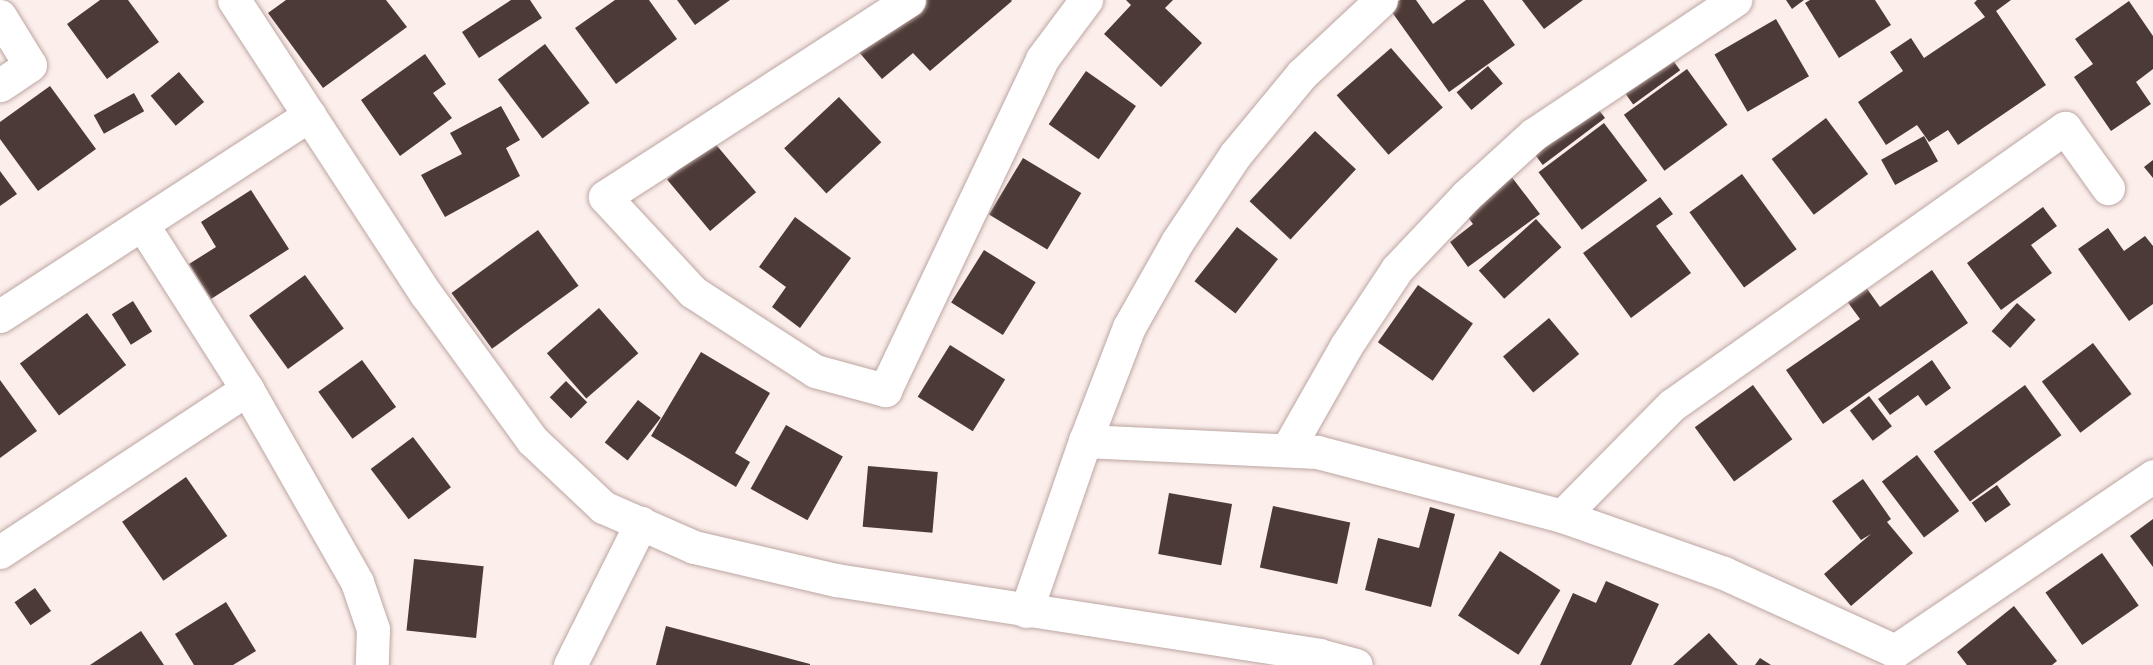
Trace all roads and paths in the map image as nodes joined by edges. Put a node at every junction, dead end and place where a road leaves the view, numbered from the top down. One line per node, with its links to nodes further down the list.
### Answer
1 (234, 0): 8 (street)
2 (909, 0): 3 (street)
3 (1086, 0)
4 (1381, 0): 13 (street)
5 (1735, 0): 14 (street)
6 (0, 16): 7 (street)
7 (0, 85)
8 (309, 115): 10 (street); 17 (street)
9 (2108, 188): 16 (street)
10 (142, 224): 11 (street); 12 (street)
11 (0, 316)
12 (247, 389): 18 (street); 20 (street)
13 (1085, 441): 14 (street); 19 (street)
14 (1287, 450): 16 (street)
15 (2153, 476): 16 (street)
16 (1562, 516)
17 (641, 523): 19 (street); 21 (street)
18 (0, 552)
19 (1026, 611): 22 (street)
20 (372, 665)
21 (570, 665)
22 (1356, 665)

